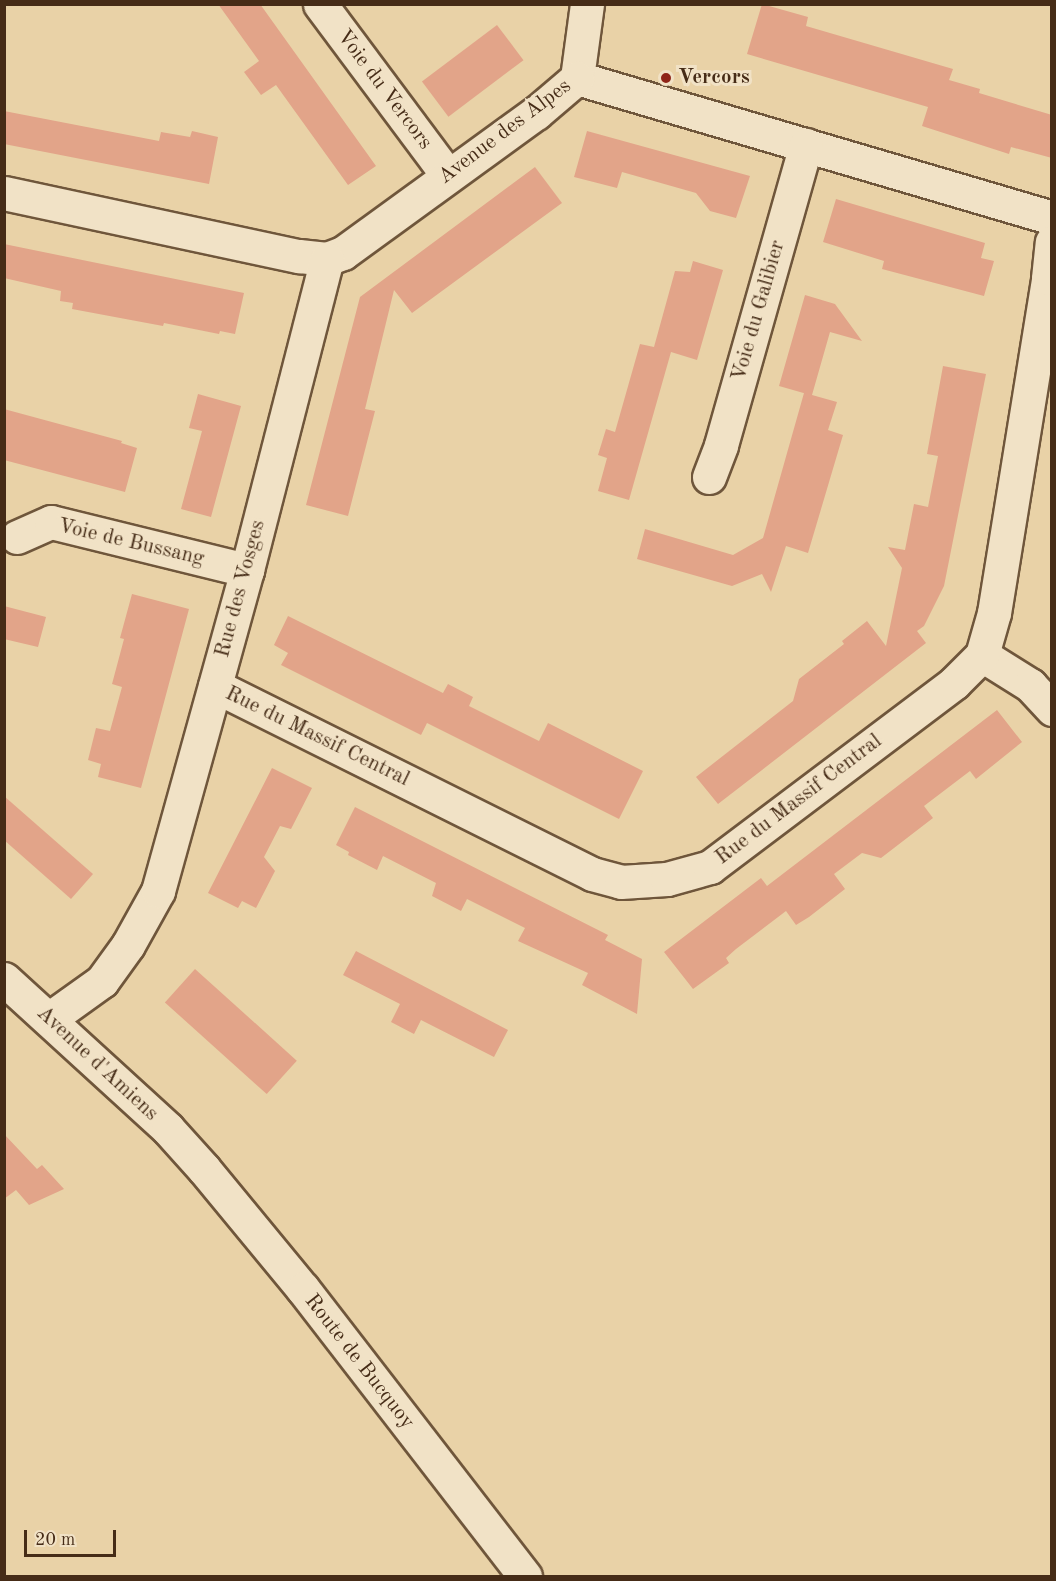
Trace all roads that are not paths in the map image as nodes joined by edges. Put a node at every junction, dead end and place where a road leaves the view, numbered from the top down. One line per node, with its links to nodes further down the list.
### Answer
1 (320, 4): 5 (street, Voie du Vercors)
2 (587, 4): 3 (street)
3 (577, 78): 4 (street, Avenue des Alpes); 5 (street, Avenue des Alpes)
4 (806, 145): 7 (street, Avenue des Alpes); 10 (street, Voie du Galibier)
5 (448, 176): 9 (street, Avenue des Alpes)
6 (4, 193): 9 (street)
7 (1052, 218)
8 (1052, 242): 13 (street, Rue du Massif Central)
9 (327, 259): 12 (street, Rue des Vosges)
10 (709, 477)
11 (17, 537): 12 (street, Voie de Bussang)
12 (247, 570): 14 (street, Rue des Vosges)
13 (982, 655): 14 (street, Rue du Massif Central); 15 (street)
14 (215, 686): 17 (street, Rue des Vosges)
15 (1052, 709)
16 (4, 979): 17 (street, Avenue d'Amiens)
17 (49, 1019): 18 (street, Avenue d'Amiens)
18 (188, 1151): 19 (street, Route de Bucquoy)
19 (525, 1576)

